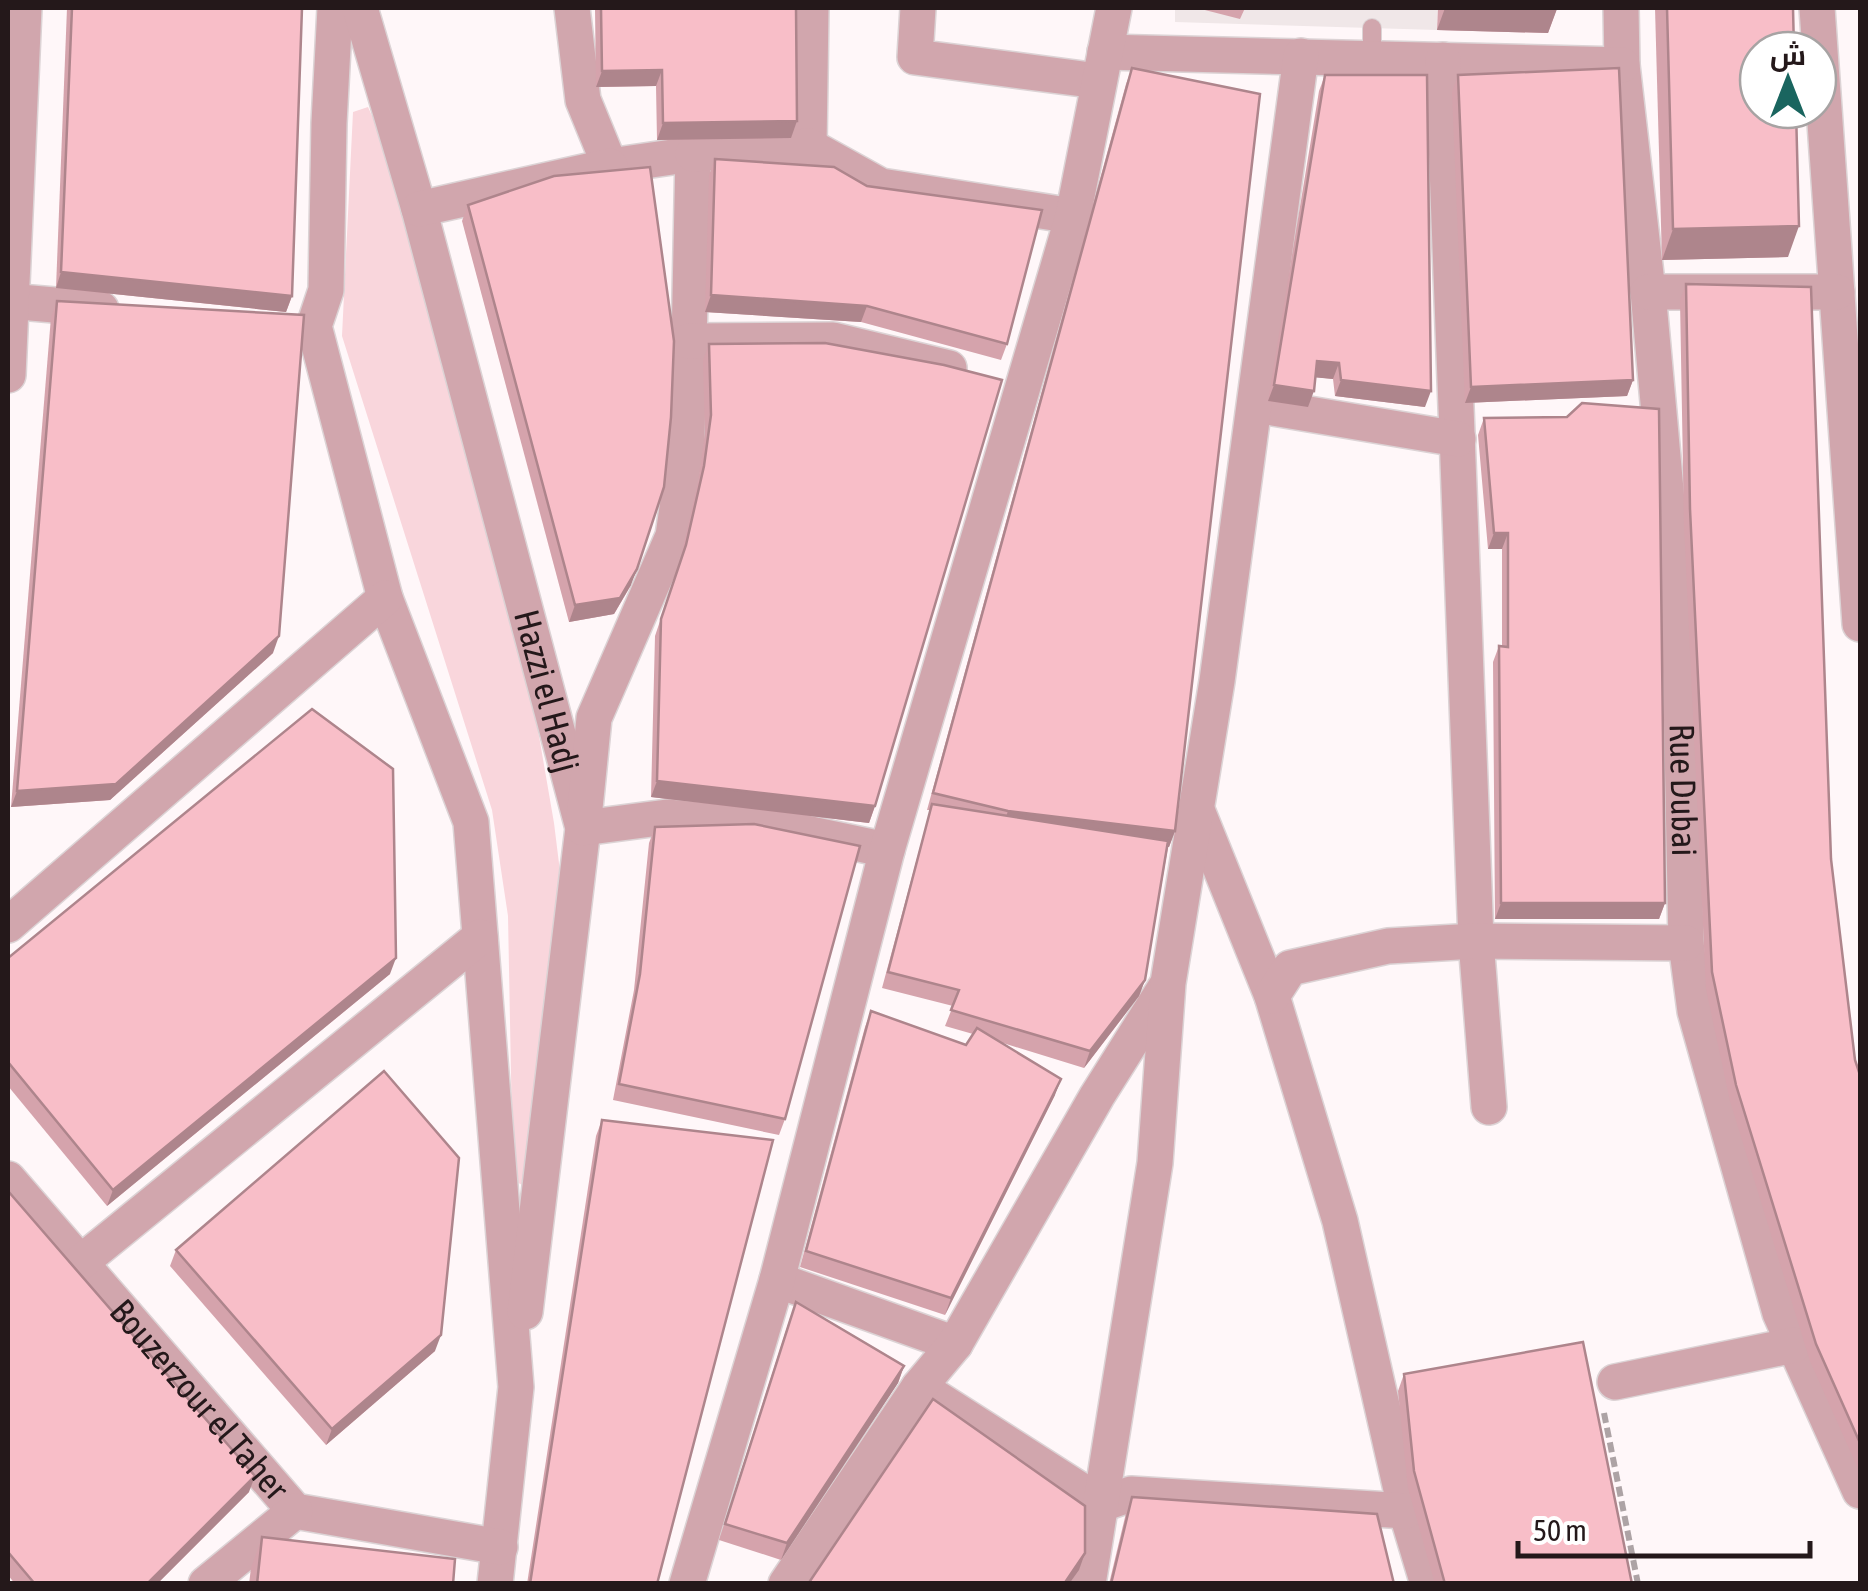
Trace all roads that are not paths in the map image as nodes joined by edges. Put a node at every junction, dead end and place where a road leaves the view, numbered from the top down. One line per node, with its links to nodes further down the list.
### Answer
1 (24, 8): 21 (street)
2 (335, 8): 24 (street)
3 (360, 8): 17 (street, Hazzi el Hadj)
4 (572, 8): 16 (street)
5 (811, 8): 14 (street)
6 (918, 8): 13 (street)
7 (1114, 8): 13 (street)
8 (1621, 8): 12 (street, Rue Dubai)
9 (1817, 8): 20 (street)
10 (1301, 56): 11 (street); 13 (street); 28 (street)
11 (1443, 60): 12 (street); 29 (street)
12 (1622, 64): 19 (street, Rue Dubai)
13 (1102, 66): 18 (street)
14 (809, 146): 15 (street); 18 (street)
15 (693, 154): 16 (street); 25 (street)
16 (610, 166): 17 (street)
17 (419, 209): 33 (street, Hazzi el Hadj)
18 (1073, 216): 27 (street)
19 (1648, 292): 20 (street); 38 (street, Rue Dubai)
20 (1838, 292): 31 (street)
21 (9, 301): 22 (street); 26 (street)
22 (125, 310)
23 (276, 323): 24 (street)
24 (314, 326): 30 (street)
25 (688, 341): 27 (street); 33 (street)
26 (8, 374)
27 (1025, 387): 34 (street)
28 (1255, 405): 29 (street); 32 (street)
29 (1458, 439): 37 (street)
30 (385, 598): 35 (street); 36 (street)
31 (1860, 624)
32 (1197, 808): 39 (street); 40 (street)
33 (583, 828): 34 (street); 48 (street, Hazzi el Hadj)
34 (887, 850): 44 (street)
35 (8, 925)
36 (480, 937): 43 (street); 48 (street)
37 (1476, 940): 38 (street); 40 (street); 41 (street)
38 (1686, 943): 46 (street, Rue Dubai)
39 (1168, 983): 45 (street); 51 (street)
40 (1272, 996): 53 (street)
41 (1489, 1107)
42 (8, 1180): 43 (street, Bouzerzour el Taher)
43 (80, 1264): 52 (street, Bouzerzour el Taher)
44 (777, 1280): 45 (street); 57 (street)
45 (956, 1344): 49 (street)
46 (1794, 1344): 47 (street); 50 (street, Rue Dubai)
47 (1615, 1382)
48 (516, 1387): 54 (street)
49 (918, 1387): 51 (street); 58 (street)
50 (1860, 1490)
51 (1102, 1504): 53 (street); 59 (street)
52 (295, 1510): 54 (street, Bouzerzour el Taher); 55 (street)
53 (1406, 1510): 60 (street)
54 (500, 1548): 56 (street)
55 (206, 1584)
56 (495, 1584)
57 (687, 1584)
58 (786, 1584)
59 (1088, 1584)
60 (1428, 1584)

